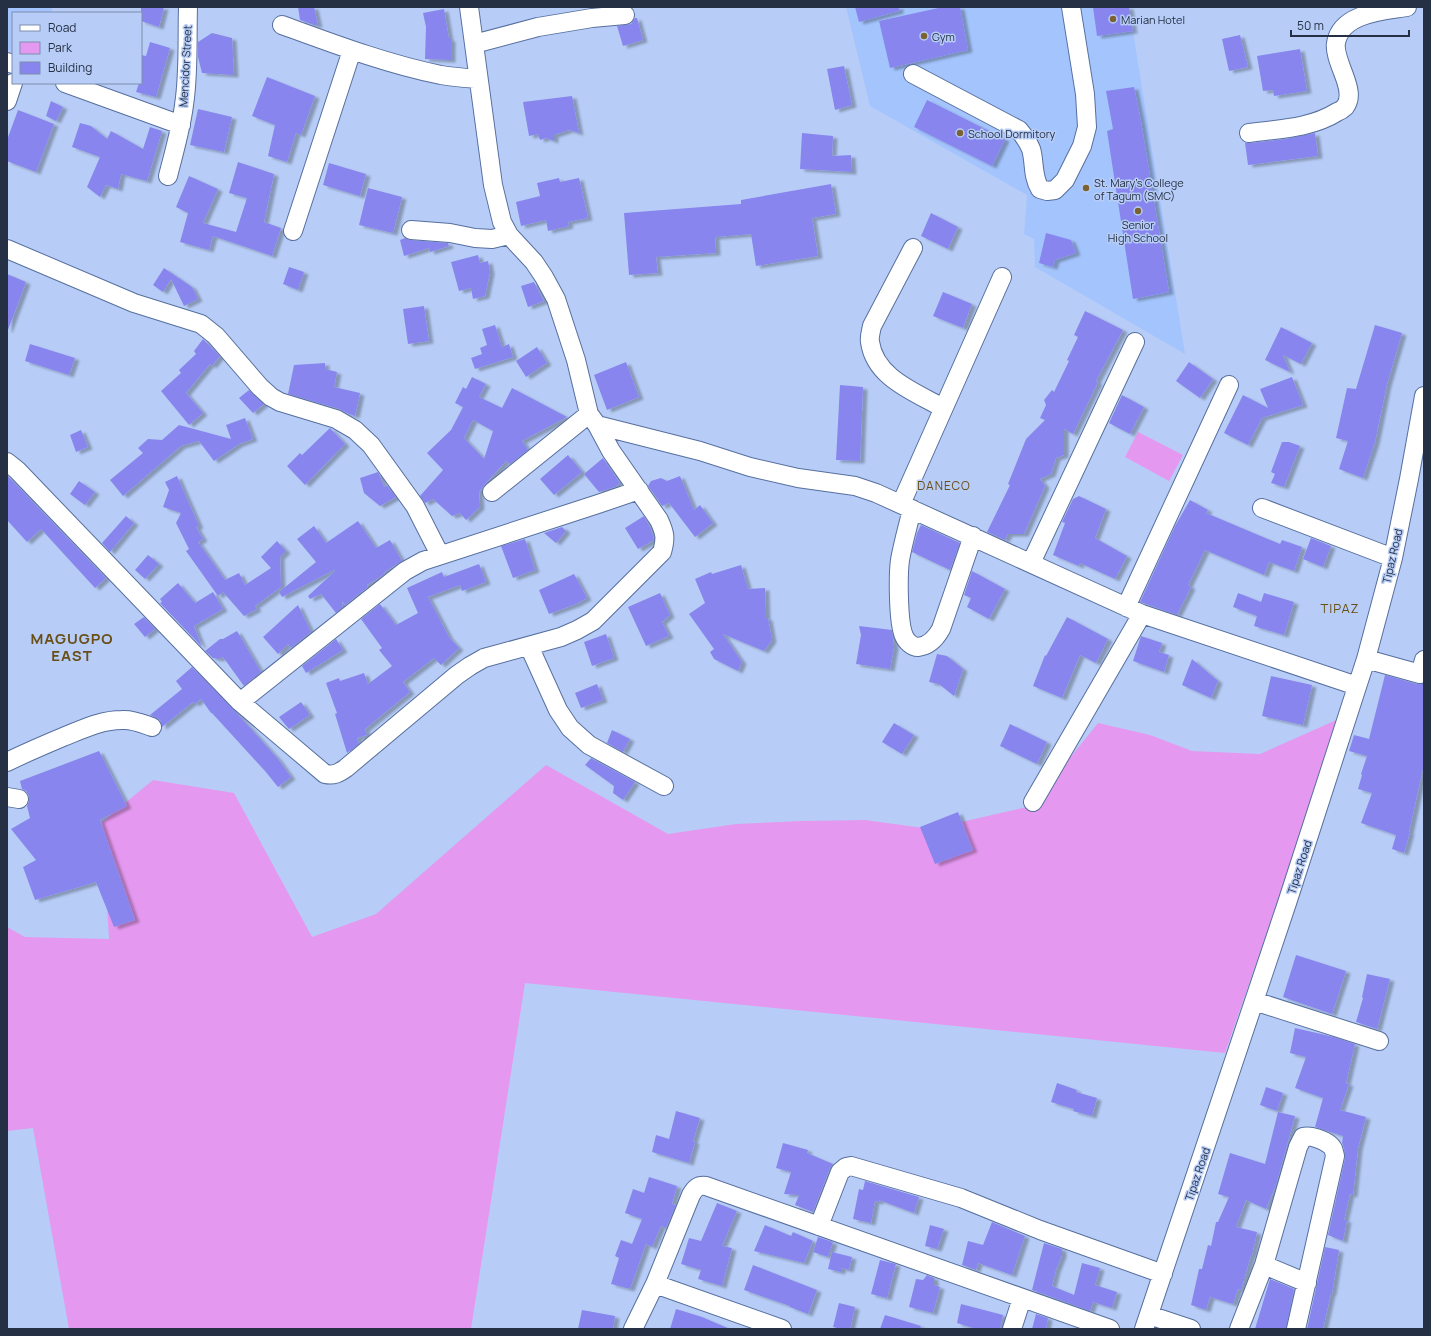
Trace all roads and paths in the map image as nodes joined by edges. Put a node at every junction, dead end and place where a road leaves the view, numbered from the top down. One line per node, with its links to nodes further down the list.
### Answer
1 (188, 7): 14 (street, Mencidor Street)
2 (469, 7): 7 (street)
3 (1071, 7): 9 (street)
4 (1407, 7): 15 (street)
5 (625, 14): 7 (street)
6 (282, 25): 8 (street)
7 (474, 44): 10 (street)
8 (352, 50): 10 (street); 18 (street)
9 (913, 74)
10 (478, 79): 19 (street)
11 (13, 84): 13 (street)
12 (69, 84): 14 (street)
13 (7, 101)
14 (181, 125): 16 (street, Mencidor Street)
15 (1249, 133)
16 (168, 176)
17 (411, 230): 19 (street)
18 (292, 231)
19 (509, 235): 27 (street)
20 (913, 248): 26 (street)
21 (7, 249): 34 (street)
22 (1002, 276): 26 (street)
23 (1135, 342): 36 (street)
24 (1229, 385): 37 (street)
25 (1424, 396): 35 (street, Tipaz Road)
26 (943, 408): 31 (street)
27 (593, 419): 29 (street); 30 (street); 31 (street)
28 (7, 462): 43 (street)
29 (639, 490): 34 (street); 39 (street)
30 (492, 492)
31 (906, 506): 33 (street); 33 (street)
32 (1262, 508): 35 (street)
33 (973, 536): 36 (street)
34 (440, 555): 43 (street)
35 (1393, 558): 40 (street, Tipaz Road)
36 (1031, 563): 37 (street)
37 (1126, 607): 38 (street)
38 (1142, 614): 42 (street); 47 (street)
39 (529, 646): 43 (street); 46 (street)
40 (1366, 659): 41 (street); 42 (street, Tipaz Road)
41 (1424, 660)
42 (1357, 686): 48 (street, Tipaz Road)
43 (240, 702)
44 (152, 727): 45 (street)
45 (7, 762)
46 (664, 786)
47 (1033, 802)
48 (1254, 1001): 49 (street); 52 (street, Tipaz Road)
49 (1379, 1041)
50 (819, 1226): 52 (street); 54 (street); 55 (street)
51 (1264, 1265): 53 (street); 53 (street); 62 (street)
52 (1163, 1274): 56 (street, Tipaz Road)
53 (1306, 1283): 63 (street)
54 (655, 1284): 57 (street); 58 (street)
55 (1022, 1298): 59 (street); 60 (street)
56 (1146, 1322): 61 (street)
57 (633, 1329)
58 (782, 1329)
59 (1012, 1329)
60 (1110, 1329)
61 (1191, 1329)
62 (1239, 1329)
63 (1296, 1329)

